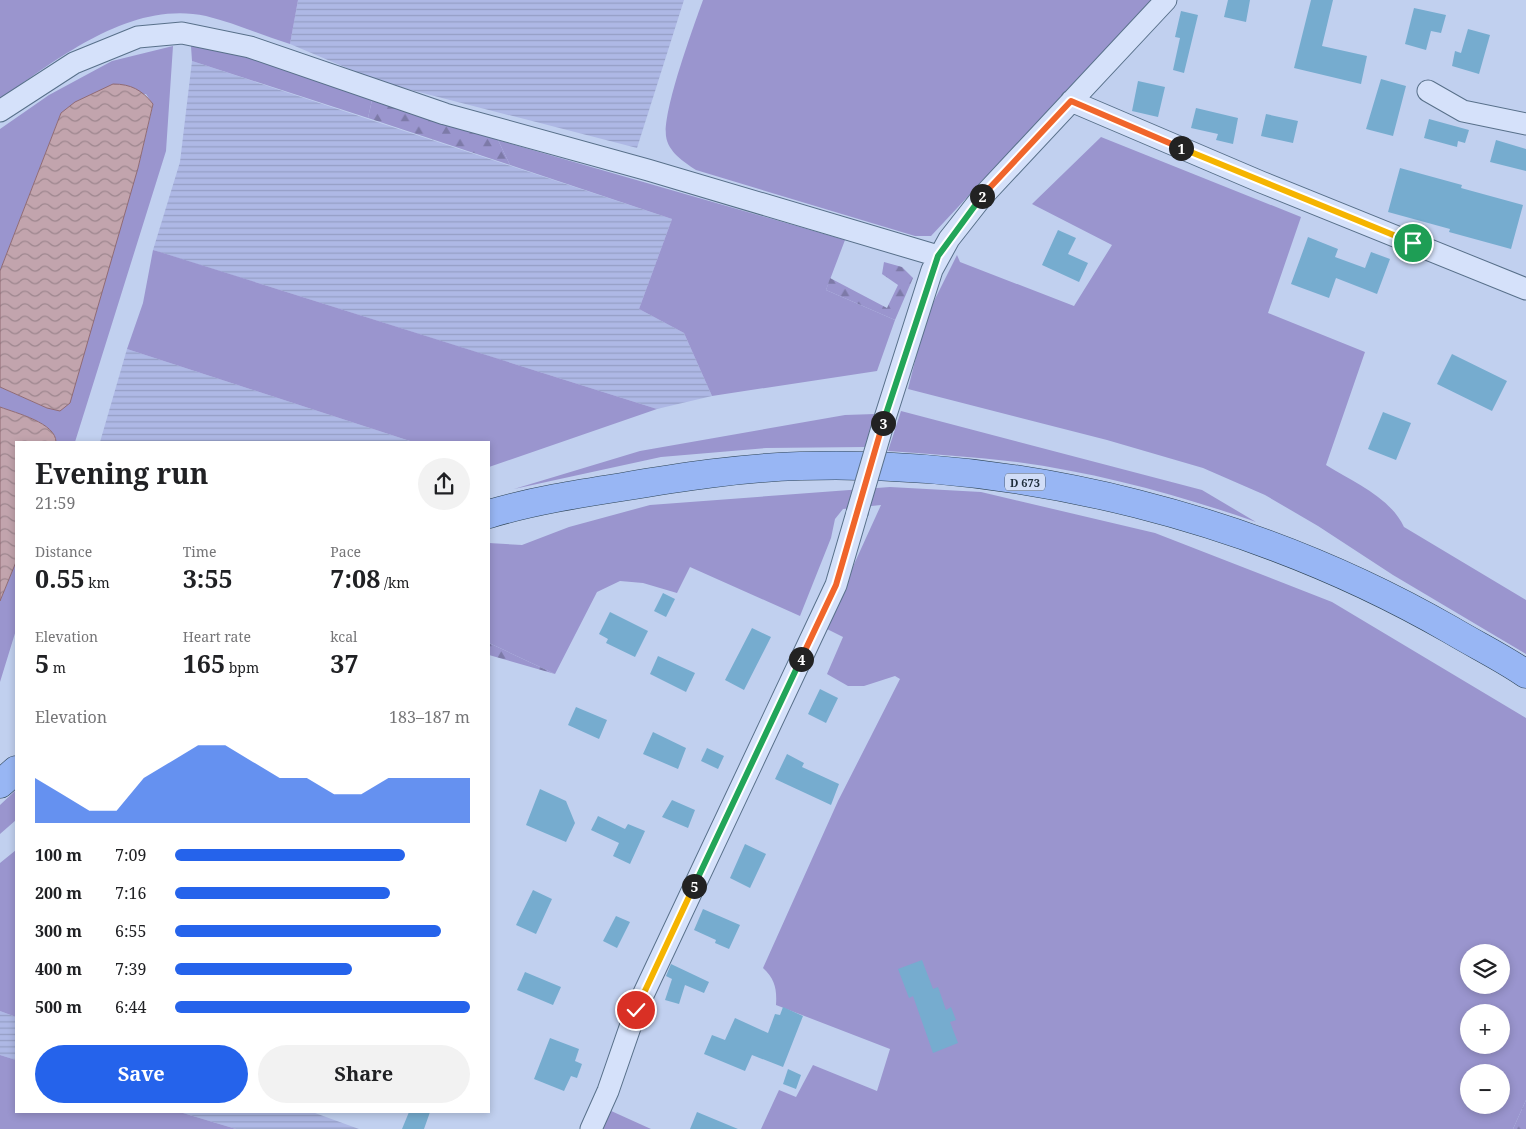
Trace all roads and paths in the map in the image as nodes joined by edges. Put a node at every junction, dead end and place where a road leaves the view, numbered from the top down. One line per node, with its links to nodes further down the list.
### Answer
1 (1166, 0): 3 (street)
2 (1428, 91): 5 (street)
3 (1071, 101): 6 (street); 7 (street)
4 (0, 111): 6 (street)
5 (1526, 124)
6 (938, 256): 12 (street, bridge)
7 (1526, 289)
8 (490, 514): 9 (main road, D 673)
9 (1526, 674)
10 (15, 771): 11 (main road)
11 (0, 784)
12 (591, 1129)

